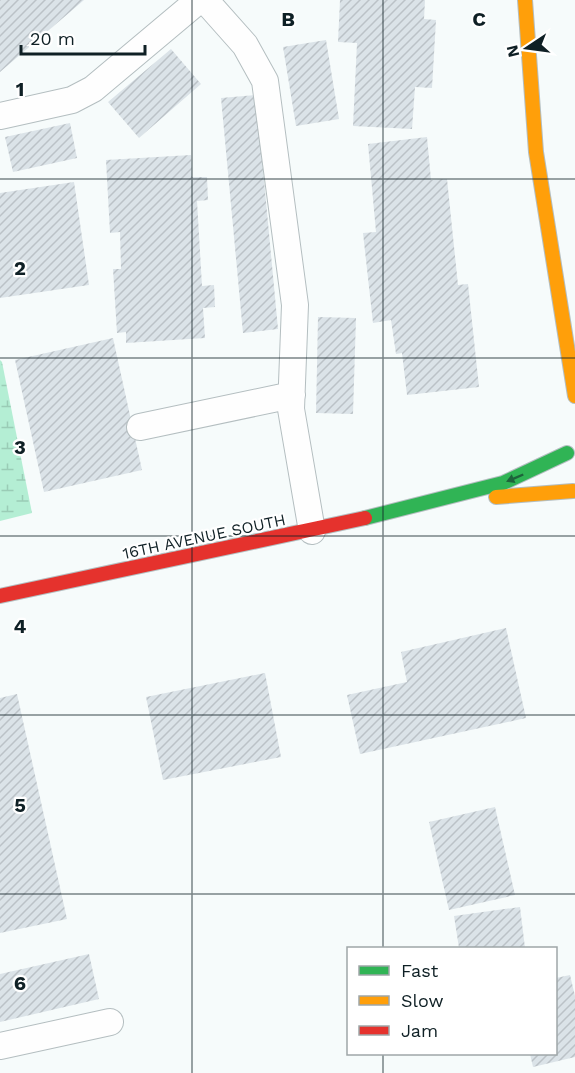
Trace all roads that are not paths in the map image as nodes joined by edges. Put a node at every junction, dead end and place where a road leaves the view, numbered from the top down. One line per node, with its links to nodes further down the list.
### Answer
1 (199, 0): 4 (lane)
2 (205, 0): 5 (lane)
3 (525, 0): 6 (street)
4 (0, 116)
5 (292, 395): 7 (lane); 11 (lane)
6 (575, 396)
7 (140, 427)
8 (571, 447): 9 (street); 10 (street, 16TH AVENUE SOUTH, one-way to 10)
9 (574, 493): 10 (street, 16TH AVENUE SOUTH)
10 (414, 507): 11 (street, 16TH AVENUE SOUTH)
11 (312, 531): 12 (street, 16TH AVENUE SOUTH)
12 (0, 596)
13 (110, 1022): 14 (lane)
14 (0, 1046)

